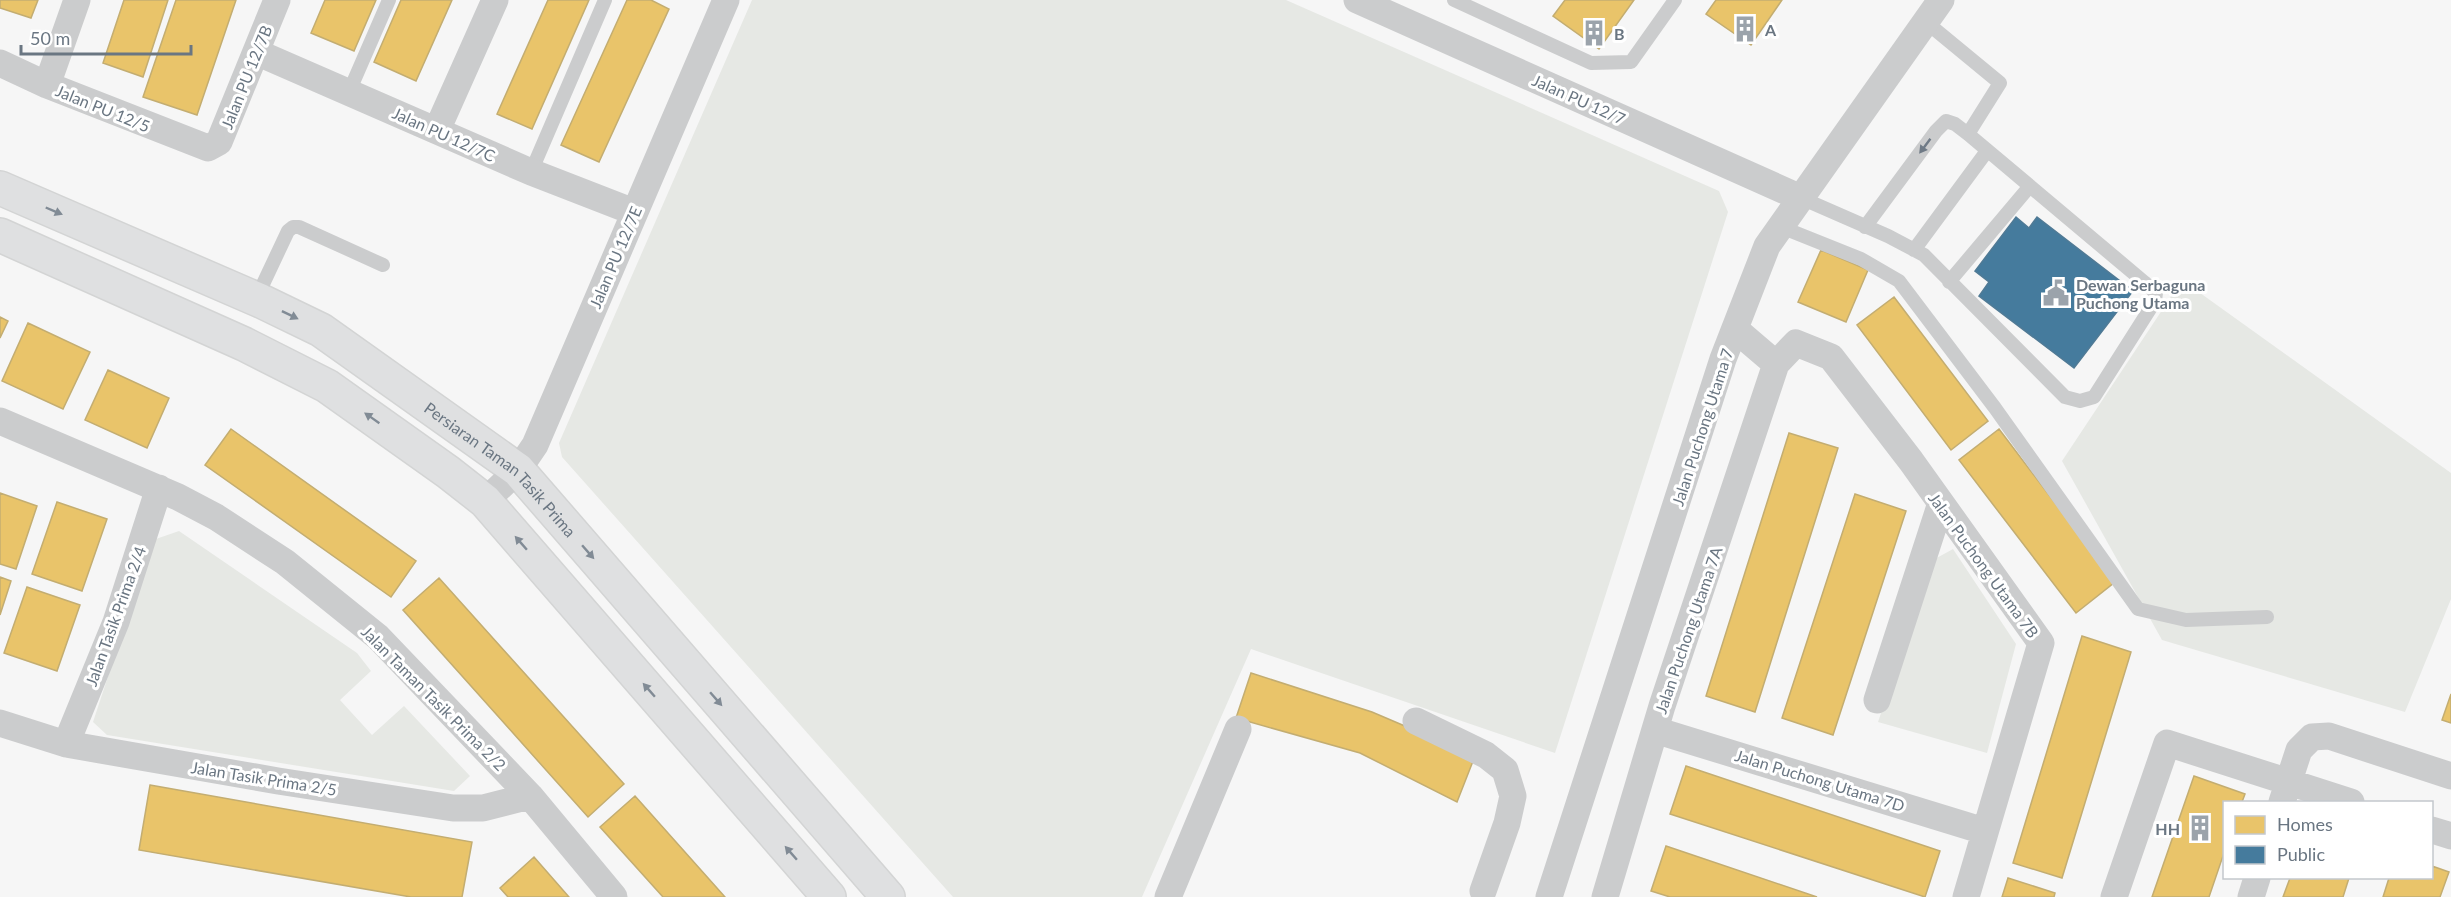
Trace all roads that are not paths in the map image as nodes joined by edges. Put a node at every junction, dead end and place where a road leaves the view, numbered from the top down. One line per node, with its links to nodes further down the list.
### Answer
1 (77, 0): 13 (street)
2 (277, 0): 11 (street, Jalan PU 12/7B)
3 (389, 0): 14 (lane)
4 (495, 0): 15 (street)
5 (605, 0): 19 (lane)
6 (726, 0): 23 (street, Jalan PU 12/7E)
7 (1357, 0): 22 (street, Jalan PU 12/7)
8 (1454, 0): 9 (lane)
9 (1674, 0)
10 (1934, 11): 16 (lane); 22 (street, Jalan Puchong Utama 7)
11 (255, 52): 14 (street, Jalan PU 12/7C); 17 (street, Jalan PU 12/7B)
12 (0, 63): 13 (street, Jalan PU 12/5)
13 (47, 85): 17 (street, Jalan PU 12/5)
14 (349, 92): 15 (street, Jalan PU 12/7C)
15 (436, 130): 19 (street, Jalan PU 12/7C)
16 (1968, 134): 18 (lane); 24 (lane, one-way to 24)
17 (208, 148)
18 (1987, 151): 20 (lane); 27 (lane)
19 (531, 172): 23 (street, Jalan PU 12/7C)
20 (2030, 186): 29 (lane); 29 (lane)
21 (0, 188): 30 (main road, Persiaran Taman Tasik Prima, one-way to 30)
22 (1801, 198): 24 (lane); 25 (street, Jalan Puchong Utama 7)
23 (634, 212): 34 (street, Jalan PU 12/7E)
24 (1865, 226): 27 (lane)
25 (1780, 227): 31 (street, Jalan Puchong Utama 7); 38 (lane)
26 (0, 235): 36 (main road, Persiaran Taman Tasik Prima, one-way to 26)
27 (1914, 250): 29 (lane)
28 (383, 265): 30 (lane)
29 (1949, 282)
30 (256, 298): 34 (main road, Persiaran Taman Tasik Prima, one-way to 34)
31 (1735, 329): 32 (street); 58 (street, Jalan Puchong Utama 7)
32 (1776, 364): 37 (street, Jalan Puchong Utama 7B); 43 (street, Jalan Puchong Utama 7A)
33 (0, 421): 35 (street, Jalan Taman Tasik Prima 2/2)
34 (518, 470): 36 (street, Jalan PU 12/7E); 56 (main road, Persiaran Taman Tasik Prima, one-way to 56)
35 (159, 488): 44 (street, Jalan Tasik Prima 2/4); 47 (street, Jalan Taman Tasik Prima 2/2)
36 (485, 501): 55 (main road, Persiaran Taman Tasik Prima, one-way to 36)
37 (1941, 503): 39 (street); 50 (street, Jalan Puchong Utama 7B)
38 (2266, 617)
39 (1877, 700)
40 (1416, 721): 53 (street)
41 (0, 723): 44 (street, Jalan Tasik Prima 2/5)
42 (1238, 729): 57 (street)
43 (1655, 730): 50 (street, Jalan Puchong Utama 7D); 59 (street, Jalan Puchong Utama 7A)
44 (66, 744): 47 (street, Jalan Tasik Prima 2/5)
45 (2451, 776): 46 (street)
46 (2285, 792): 48 (street); 61 (street)
47 (530, 796): 54 (street, Jalan Taman Tasik Prima 2/2)
48 (2344, 801)
49 (2433, 830): 51 (street)
50 (1984, 831): 60 (street, Jalan Puchong Utama 7B)
51 (2451, 836)
52 (2257, 879): 62 (street)
53 (1490, 895)
54 (614, 897)
55 (829, 897)
56 (888, 897)
57 (1168, 897)
58 (1549, 897)
59 (1605, 897)
60 (1966, 897)
61 (2114, 897)
62 (2251, 897)

